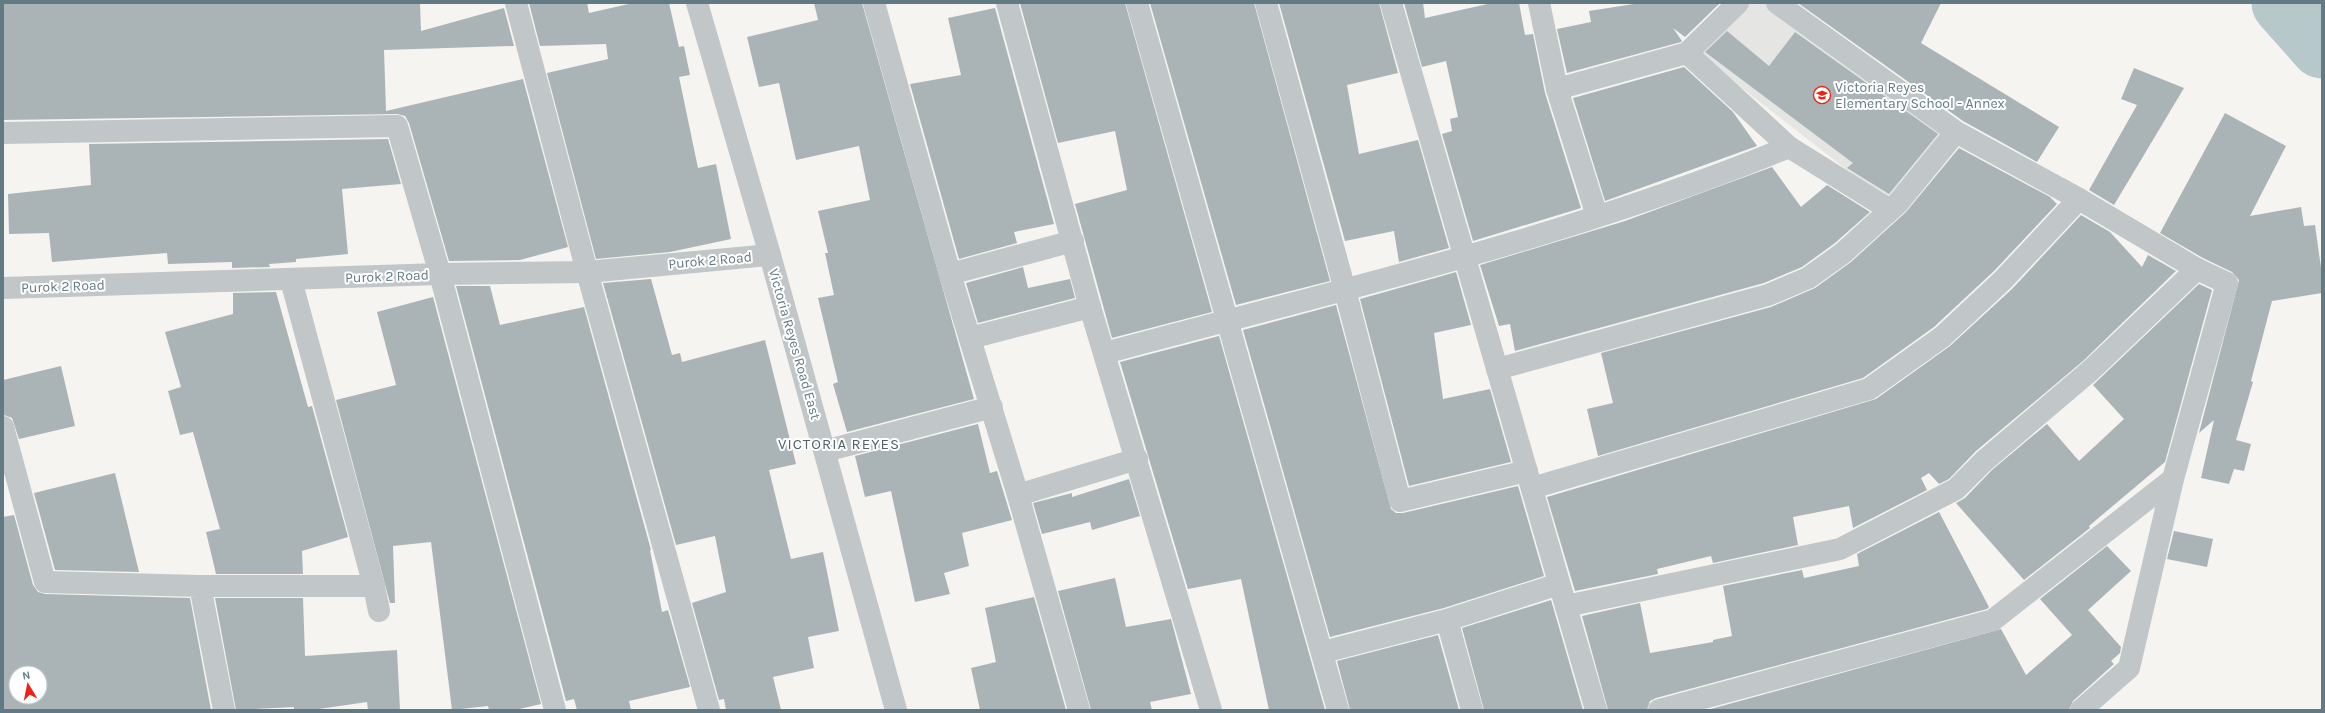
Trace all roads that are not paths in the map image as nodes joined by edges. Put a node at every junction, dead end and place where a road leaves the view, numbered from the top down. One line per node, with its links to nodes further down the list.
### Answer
1 (516, 3): 23 (street)
2 (697, 3): 20 (street, Victoria Reyes Road East)
3 (874, 3): 25 (street)
4 (1006, 3): 19 (street)
5 (1137, 3): 30 (street)
6 (1266, 3): 28 (street)
7 (1391, 3): 21 (street)
8 (1539, 3): 12 (street)
9 (1738, 3): 11 (street)
10 (1777, 3): 13 (street)
11 (1687, 53): 12 (street); 15 (street)
12 (1557, 89): 18 (street)
13 (1956, 132): 16 (street); 17 (street)
14 (3, 133): 24 (street)
15 (1789, 147): 17 (street); 18 (street)
16 (2079, 199): 22 (street); 38 (street)
17 (1890, 210): 33 (street)
18 (1597, 216): 21 (street)
19 (1073, 241): 25 (street); 29 (street)
20 (770, 255): 23 (street, Purok 2 Road); 36 (street, Victoria Reyes Road East)
21 (1465, 258): 28 (street); 33 (street)
22 (2197, 269): 39 (street); 44 (street)
23 (587, 272): 24 (street, Purok 2 Road); 50 (street)
24 (440, 274): 26 (street, Purok 2 Road); 49 (street)
25 (950, 274): 31 (street)
26 (291, 280): 27 (street, Purok 2 Road); 43 (street)
27 (3, 288)
28 (1346, 290): 30 (street); 38 (street)
29 (1090, 307): 31 (street); 32 (street)
30 (1228, 320): 32 (street); 47 (street)
31 (970, 338): 34 (street)
32 (1105, 353): 37 (street)
33 (1497, 369): 38 (street)
34 (992, 407): 36 (street); 40 (street)
35 (3, 427): 42 (street)
36 (825, 451): 51 (street, Victoria Reyes Road East)
37 (1136, 459): 40 (street); 53 (street)
38 (1529, 479): 41 (street)
39 (2173, 479): 57 (street); 58 (street)
40 (1018, 495): 52 (street)
41 (1559, 584): 44 (street); 46 (street)
42 (200, 586): 43 (street); 48 (street)
43 (374, 586): 45 (street)
44 (1566, 606): 56 (street)
45 (379, 611)
46 (1447, 620): 47 (street); 55 (street)
47 (1323, 652): 54 (street)
48 (224, 710)
49 (555, 710)
50 (709, 710)
51 (896, 710)
52 (1079, 710)
53 (1211, 710)
54 (1338, 710)
55 (1472, 710)
56 (1596, 710)
57 (1658, 710)
58 (2081, 710)

